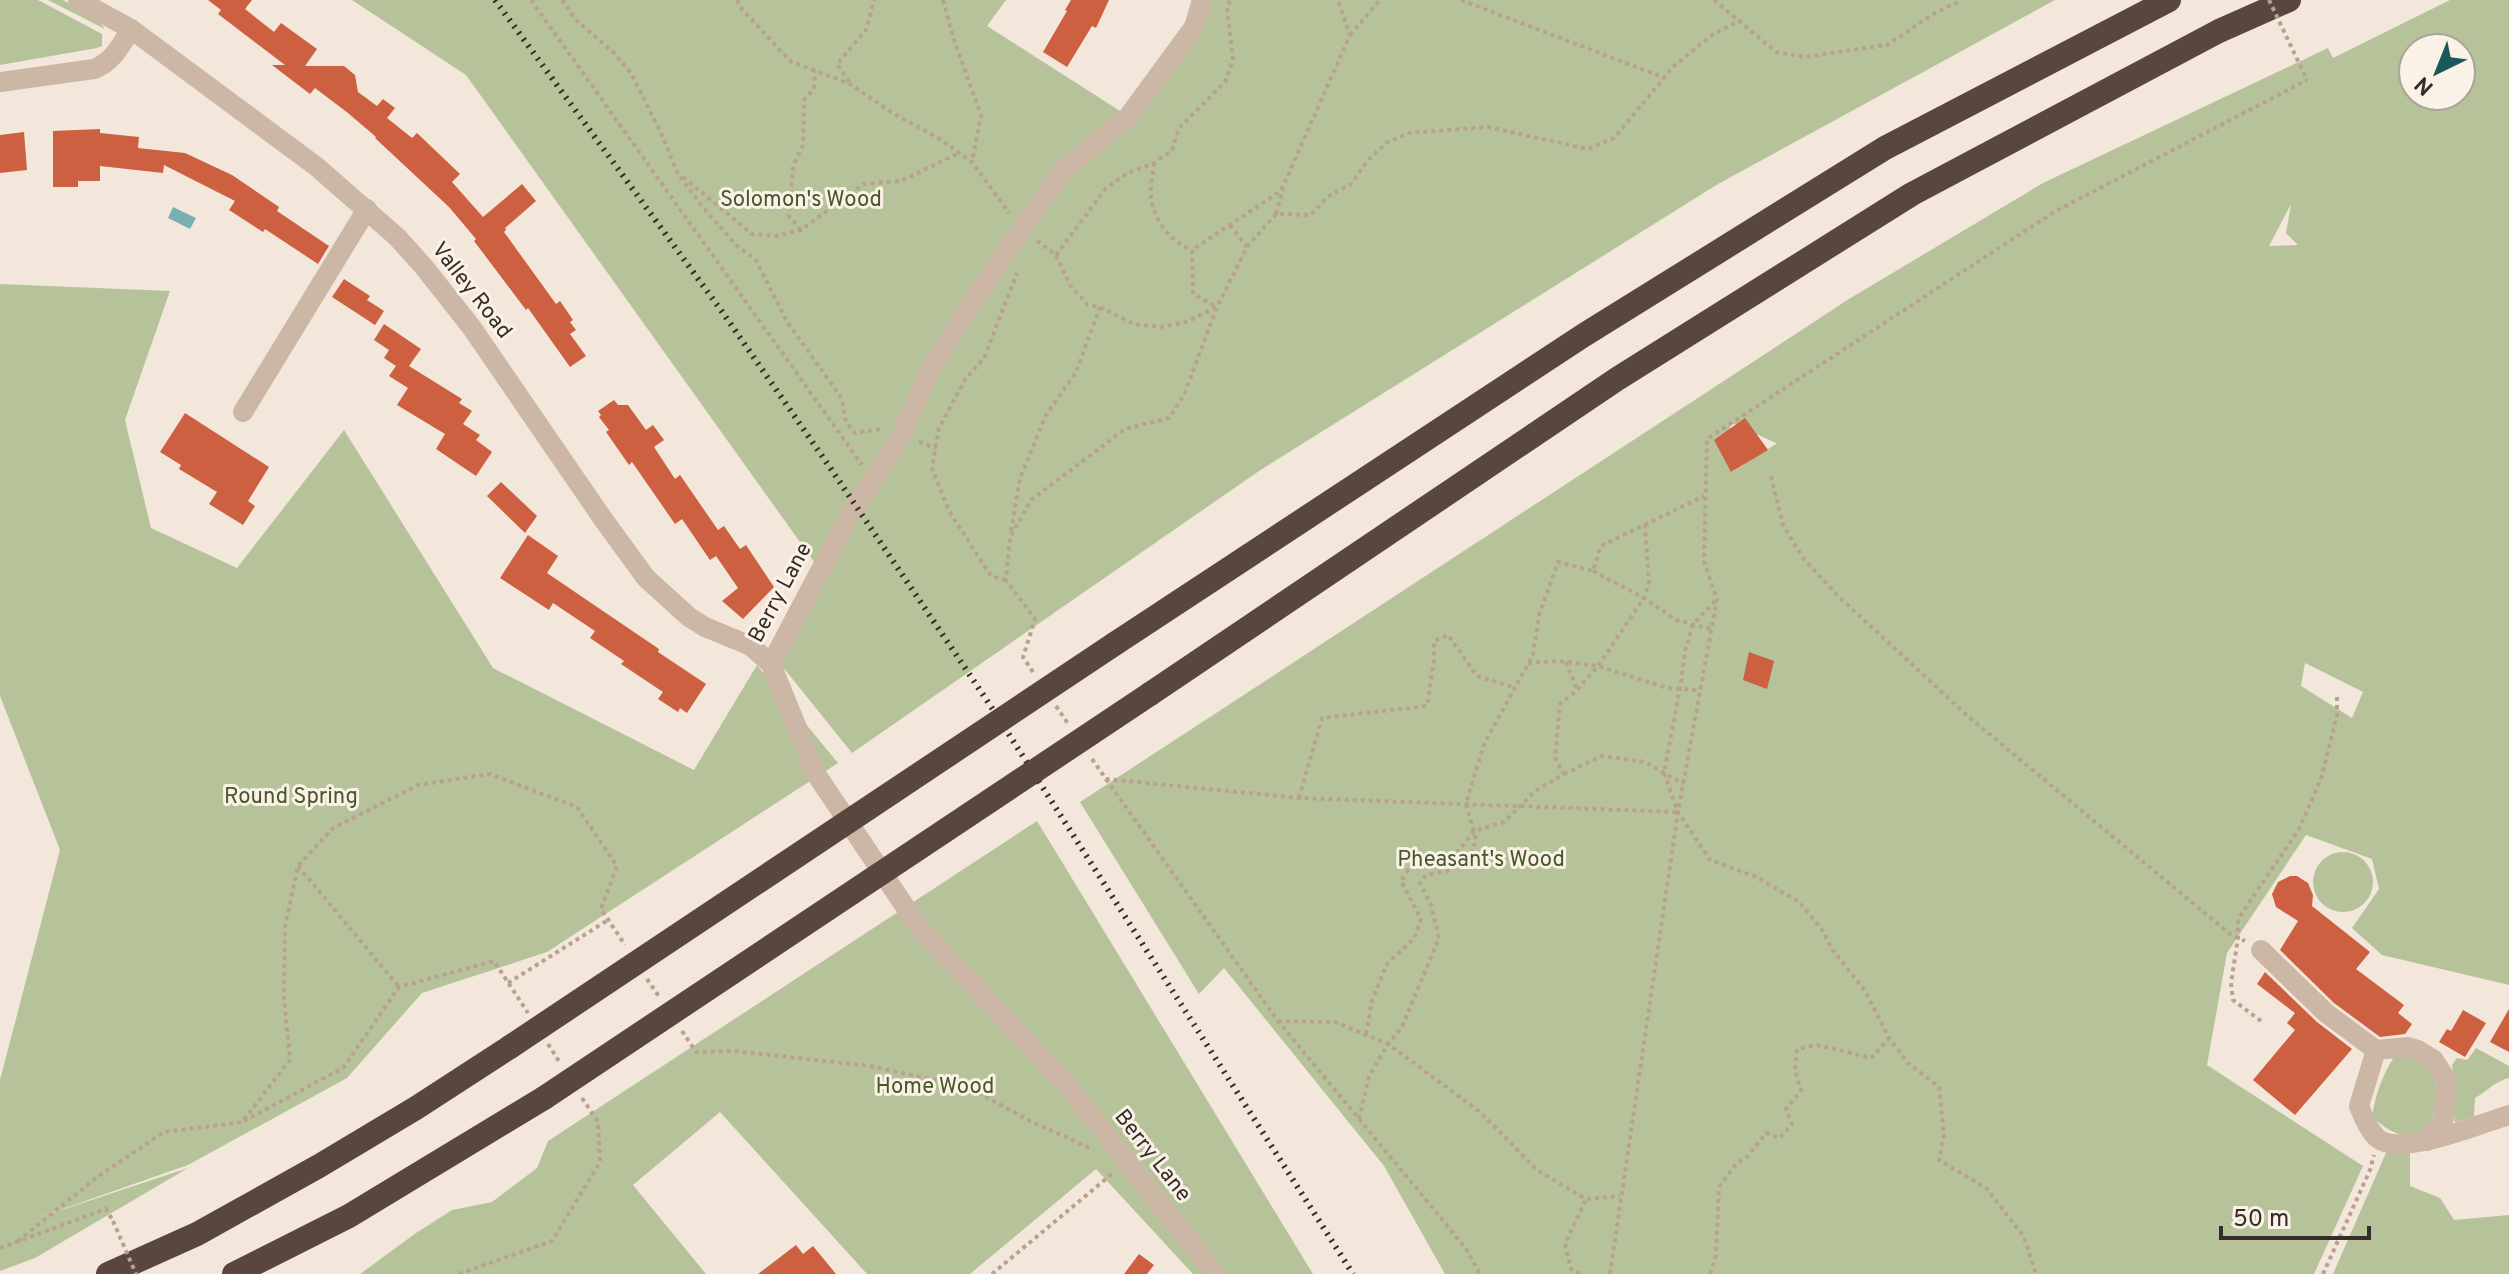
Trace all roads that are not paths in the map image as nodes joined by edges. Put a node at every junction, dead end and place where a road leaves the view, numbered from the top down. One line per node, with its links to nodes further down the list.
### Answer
1 (78, 0): 5 (street, Valley Road)
2 (1202, 0): 9 (street, Berry Lane)
3 (2169, 0): 14 (highway, bridge)
4 (2289, 0): 15 (highway, bridge)
5 (131, 29): 6 (street); 7 (street, Valley Road)
6 (0, 82)
7 (367, 209): 8 (street); 9 (street, Valley Road)
8 (243, 412)
9 (771, 664): 16 (street, Berry Lane)
10 (2261, 950): 11 (street)
11 (2376, 1050): 13 (street); 13 (street)
12 (2509, 1115): 13 (street)
13 (2427, 1141)
14 (108, 1274)
15 (234, 1274)
16 (1215, 1274)

